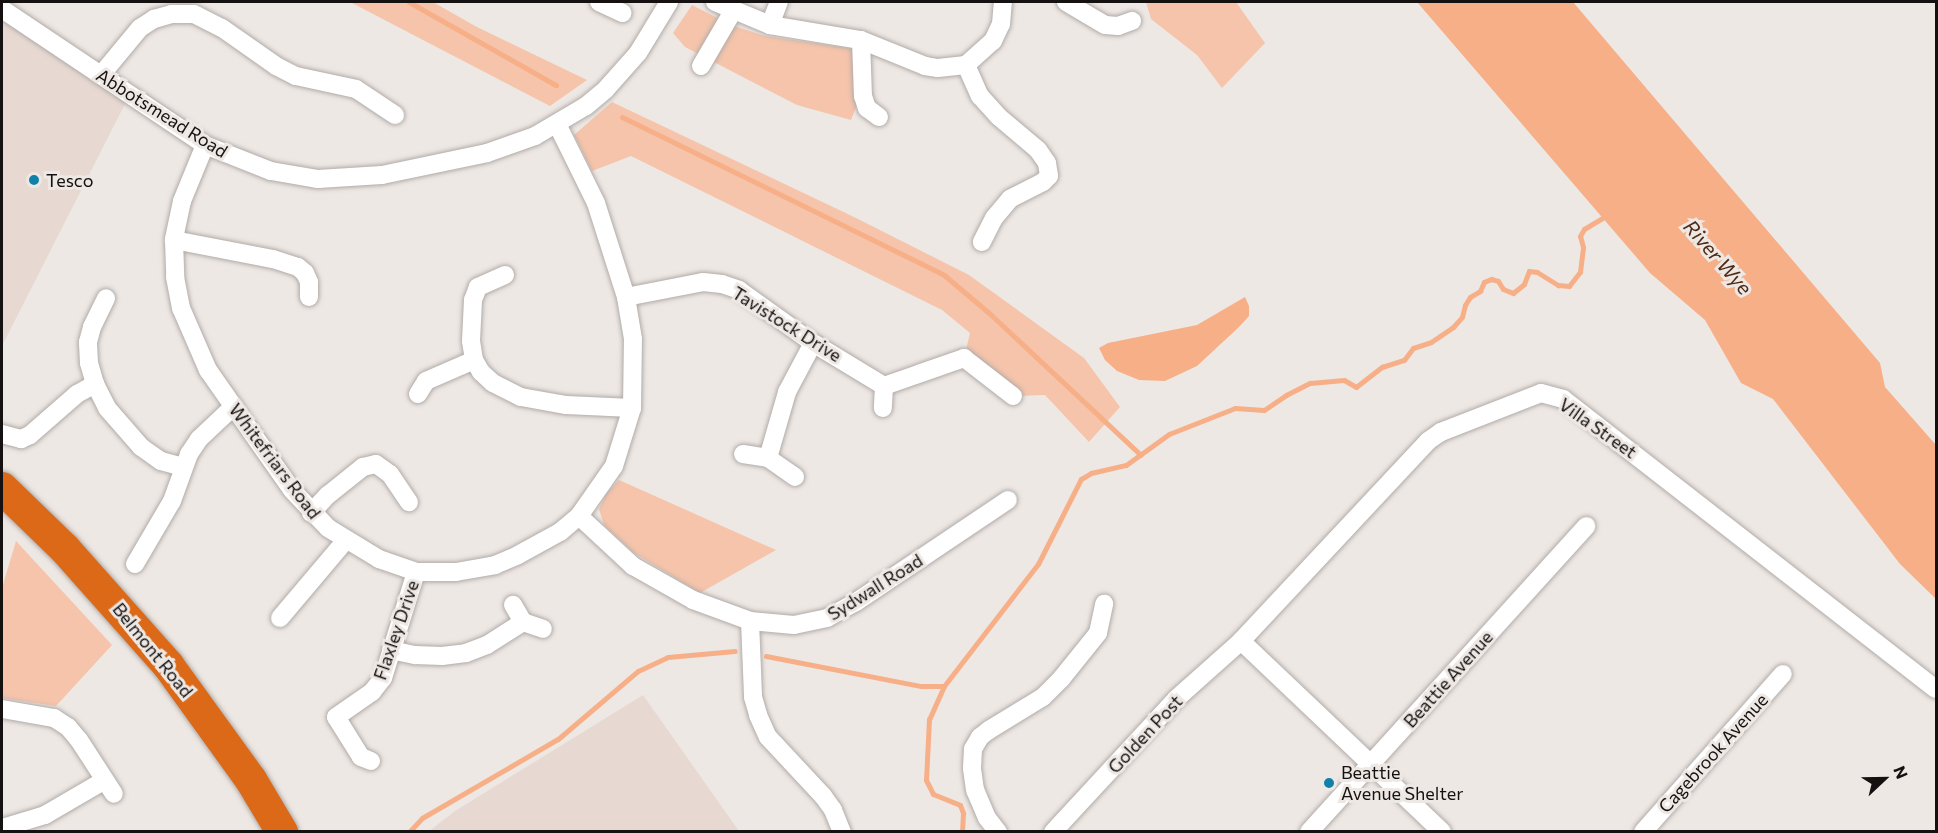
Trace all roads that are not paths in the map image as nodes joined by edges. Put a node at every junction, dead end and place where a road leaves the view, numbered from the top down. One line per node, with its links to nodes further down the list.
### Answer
1 (598, 2): 10 (street)
2 (669, 2): 19 (street, Abbotsmead Road)
3 (714, 2): 9 (street)
4 (778, 2): 12 (street)
5 (1003, 2): 14 (street)
6 (1066, 2): 11 (street)
7 (198, 8): 16 (street); 17 (street)
8 (2, 9): 16 (street, Abbotsmead Road)
9 (733, 11): 12 (street); 15 (street)
10 (623, 13)
11 (1132, 21)
12 (770, 26): 13 (street)
13 (861, 40): 14 (street); 18 (street)
14 (966, 65): 22 (street)
15 (701, 66)
16 (101, 75): 20 (street, Abbotsmead Road)
17 (395, 115)
18 (879, 117)
19 (556, 124): 20 (street, Abbotsmead Road); 25 (street, Whitefriars Road)
20 (205, 145): 21 (street, Whitefriars Road)
21 (174, 240): 24 (street); 33 (street, Whitefriars Road)
22 (981, 242)
23 (505, 275): 28 (street)
24 (309, 289)
25 (626, 297): 27 (street, Tavistock Drive); 34 (street, Whitefriars Road)
26 (106, 298): 29 (street)
27 (813, 343): 30 (street, Tavistock Drive); 38 (street)
28 (474, 360): 31 (street); 34 (street)
29 (95, 384): 36 (street); 39 (street)
30 (884, 386): 32 (street); 35 (street)
31 (418, 394)
32 (1013, 396)
33 (232, 407): 39 (street); 44 (street, Whitefriars Road)
34 (632, 408): 45 (street, Whitefriars Road)
35 (883, 408)
36 (2, 434)
37 (743, 454): 38 (street)
38 (768, 458): 40 (street)
39 (183, 467): 48 (street)
40 (795, 477)
41 (2, 488): 64 (highway, Belmont Road)
42 (1008, 500): 53 (street, Sydwall Road)
43 (409, 502): 44 (street)
44 (312, 513): 47 (street, Whitefriars Road)
45 (579, 516): 49 (street, Whitefriars Road); 53 (street, Sydwall Road)
46 (1586, 526): 62 (street, Beattie Avenue)
47 (345, 541): 49 (street, Whitefriars Road); 52 (street)
48 (135, 564)
49 (416, 572): 57 (street, Flaxley Drive)
50 (513, 604): 54 (street)
51 (1104, 604): 66 (street)
52 (280, 618)
53 (750, 621): 65 (street)
54 (523, 622): 55 (street); 57 (street)
55 (543, 629)
56 (1241, 641): 59 (street, Villa Street); 62 (street); 67 (street, Golden Post)
57 (391, 650): 61 (street, Flaxley Drive)
58 (1783, 674): 70 (street, Cagebrook Avenue)
59 (1936, 689)
60 (2, 710): 63 (street)
61 (371, 761)
62 (1371, 763): 68 (street, Beattie Avenue); 69 (street)
63 (2, 828)
64 (282, 831)
65 (842, 831)
66 (998, 831)
67 (1053, 831)
68 (1309, 831)
69 (1443, 831)
70 (1643, 831)

